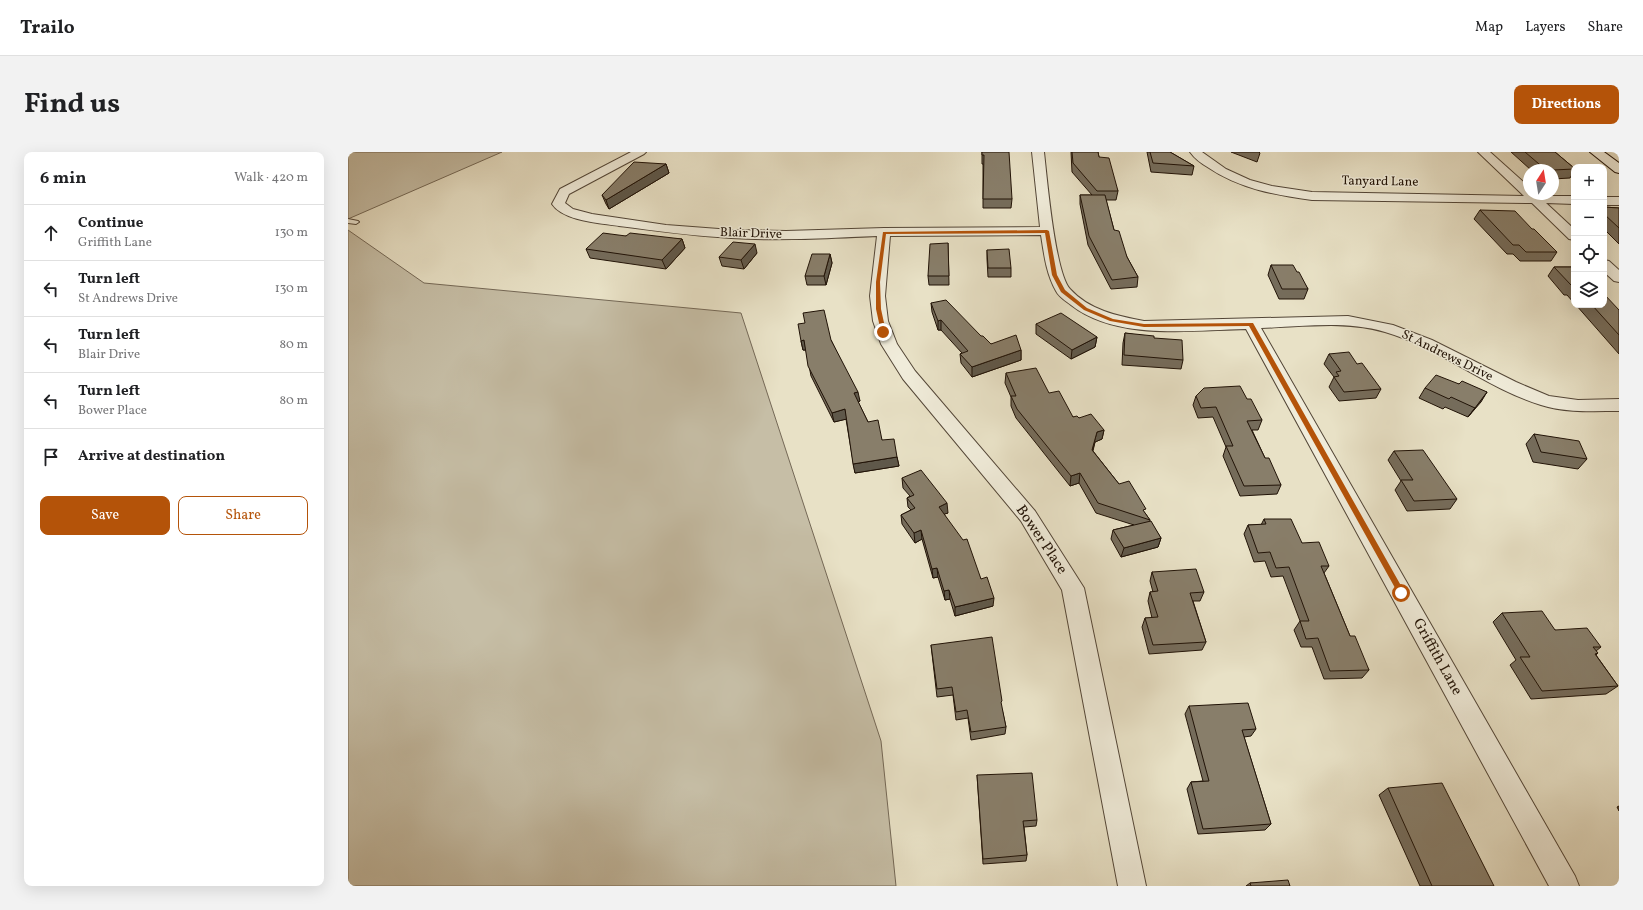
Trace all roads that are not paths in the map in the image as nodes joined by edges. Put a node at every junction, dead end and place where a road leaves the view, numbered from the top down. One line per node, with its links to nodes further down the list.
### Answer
1 (640, 152): 17 (street, Blair Drive)
2 (1038, 152): 16 (street, St Andrews Drive)
3 (1196, 152): 8 (street, Tanyard Lane)
4 (1484, 152): 7 (street)
5 (1596, 152): 6 (street)
6 (1619, 169)
7 (1523, 189)
8 (1523, 200)
9 (1535, 200): 18 (street)
10 (1559, 200): 11 (street, Tanyard Lane)
11 (1571, 200)
12 (1607, 201): 13 (street)
13 (1619, 201)
14 (348, 221): 15 (lane)
15 (356, 222)
16 (1047, 231): 17 (street, Blair Drive); 21 (street, St Andrews Drive)
17 (884, 232): 23 (street, Bower Place)
18 (1571, 233)
19 (1607, 267): 20 (street)
20 (1619, 278)
21 (1251, 324): 22 (street, St Andrews Drive); 24 (street, Griffith Lane)
22 (1619, 404)
23 (1132, 886)
24 (1565, 886)

